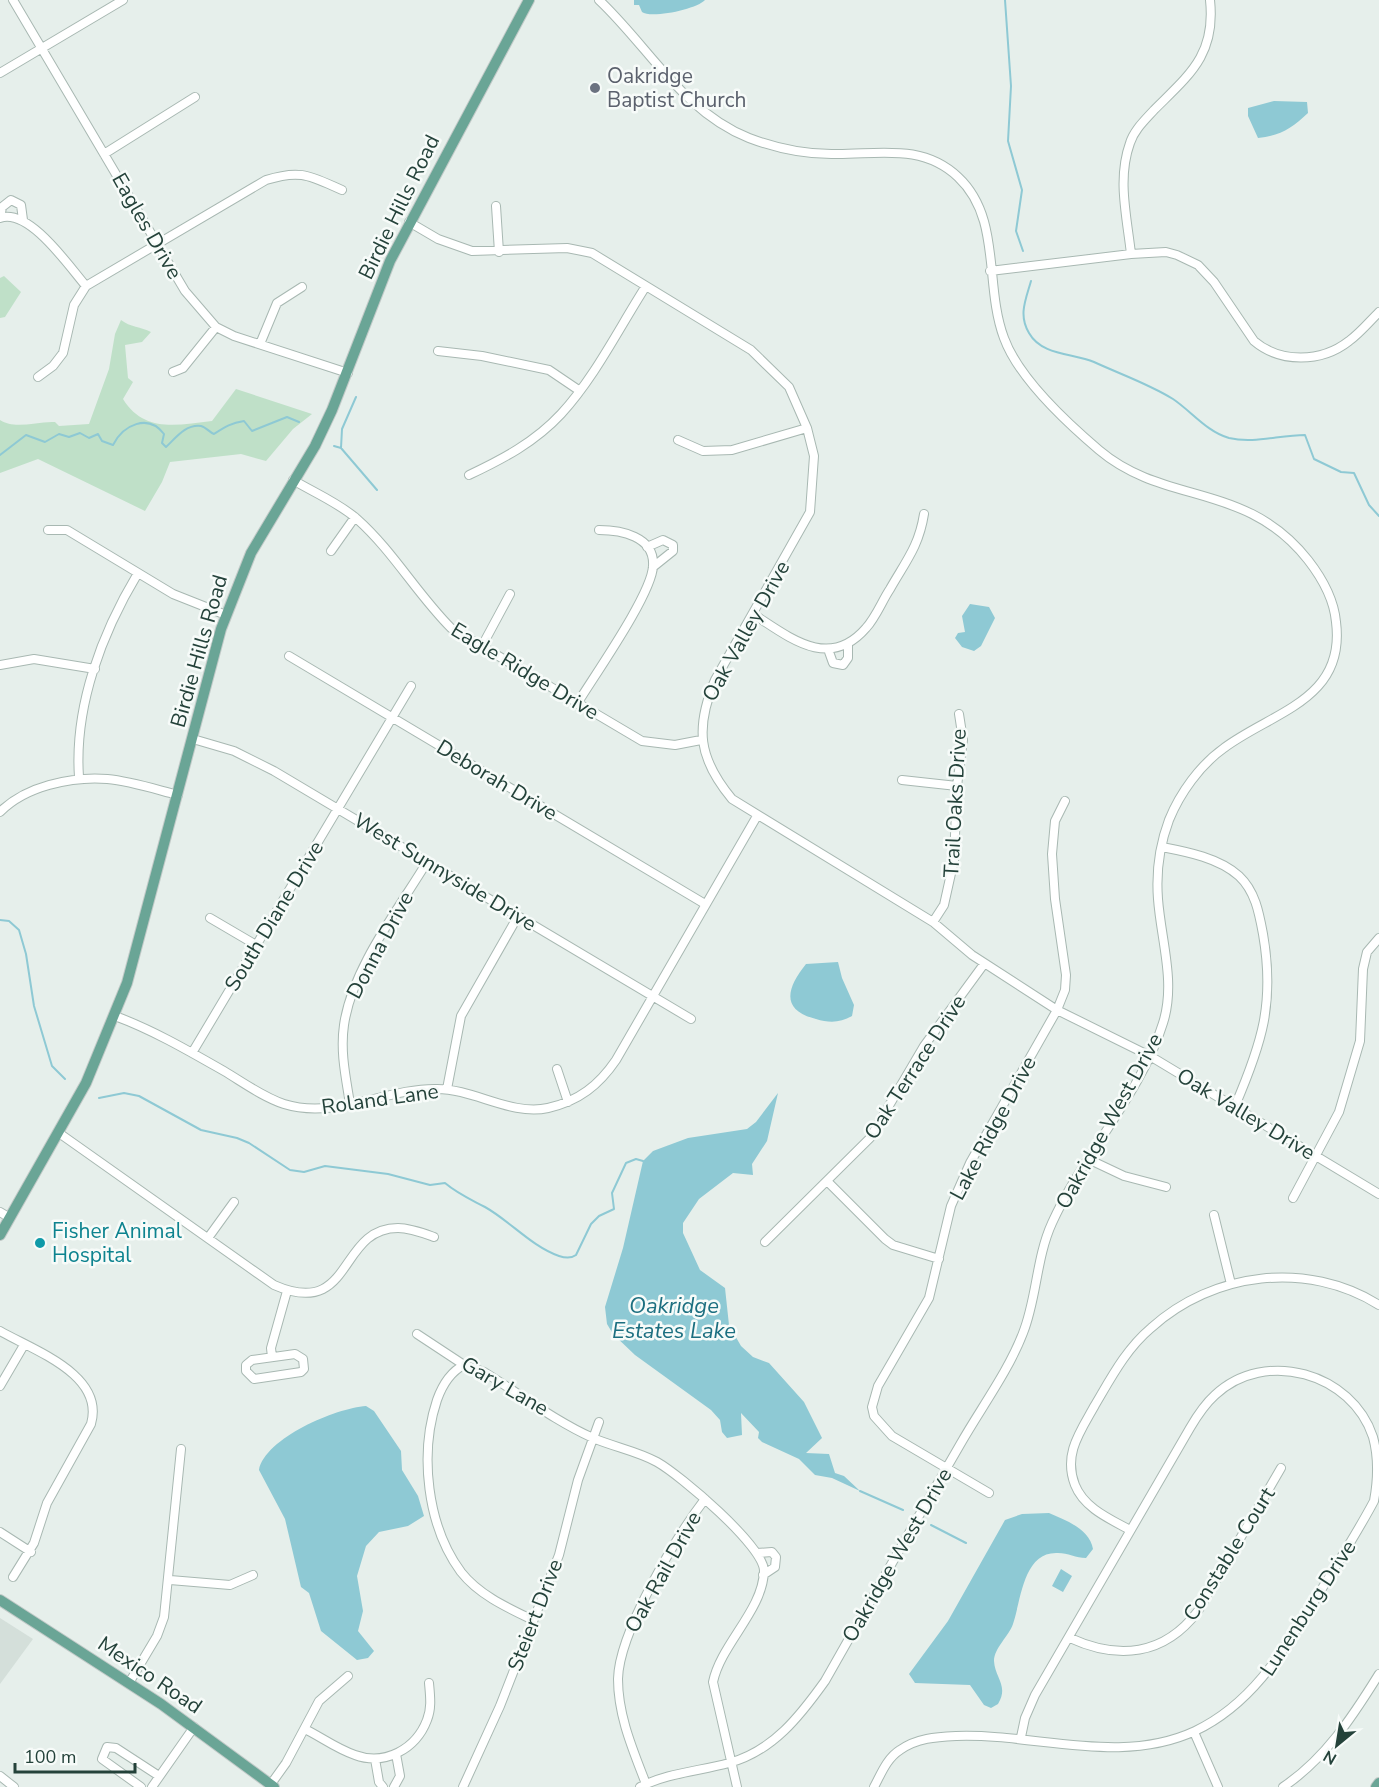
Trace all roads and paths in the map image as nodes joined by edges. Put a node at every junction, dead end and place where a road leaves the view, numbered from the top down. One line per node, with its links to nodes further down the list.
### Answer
1 (13, 0): 6 (street, Eagles Drive)
2 (123, 0): 6 (street)
3 (529, 0): 14 (main road, Birdie Hills Road)
4 (599, 0): 18 (street, Oakridge West Drive)
5 (1210, 0): 17 (street)
6 (42, 48): 7 (street); 9 (street, Eagles Drive)
7 (0, 73)
8 (195, 97): 9 (street)
9 (104, 154): 15 (street, Eagles Drive)
10 (342, 190): 15 (street)
11 (496, 206): 16 (street)
12 (0, 218): 13 (street); 13 (street)
13 (23, 220): 19 (street)
14 (410, 222): 16 (street, Oak Valley Drive); 27 (main road, Birdie Hills Road)
15 (157, 242): 19 (street); 23 (street, Eagles Drive)
16 (499, 252): 20 (street, Oak Valley Drive)
17 (1131, 254): 18 (street); 22 (street)
18 (990, 271): 65 (street, Oakridge West Drive)
19 (86, 286): 28 (street)
20 (646, 286): 29 (street); 30 (street, Oak Valley Drive)
21 (302, 287): 24 (street)
22 (1379, 312)
23 (216, 327): 24 (street, Eagles Drive); 26 (street)
24 (260, 344): 27 (street, Eagles Drive)
25 (438, 351): 29 (street)
26 (173, 372)
27 (348, 373): 33 (main road, Birdie Hills Road)
28 (38, 377)
29 (580, 391): 32 (street)
30 (807, 428): 31 (street); 43 (street, Oak Valley Drive)
31 (678, 440)
32 (469, 475)
33 (293, 480): 35 (street, Eagle Ridge Drive); 44 (main road, Birdie Hills Road)
34 (924, 514): 45 (street)
35 (355, 517): 39 (street); 46 (street, Eagle Ridge Drive)
36 (48, 530): 41 (street)
37 (599, 530): 38 (street)
38 (647, 547): 40 (street); 40 (street)
39 (330, 551)
40 (653, 567): 52 (street)
41 (138, 573): 44 (street); 50 (street)
42 (510, 594): 46 (street)
43 (753, 614): 47 (street); 56 (street, Oak Valley Drive)
44 (226, 615): 55 (main road, Birdie Hills Road)
45 (848, 644): 47 (street); 47 (street)
46 (482, 646): 52 (street, Eagle Ridge Drive)
47 (828, 649)
48 (289, 656): 54 (street, Deborah Drive)
49 (0, 665): 50 (street)
50 (95, 669): 57 (street)
51 (411, 686): 54 (street, South Diane Drive)
52 (577, 704): 56 (street, Eagle Ridge Drive)
53 (959, 714): 59 (street, Trail Oaks Drive)
54 (391, 717): 62 (street, South Diane Drive); 67 (street, Deborah Drive)
55 (193, 739): 60 (main road, Birdie Hills Road); 62 (street, West Sunnyside Drive)
56 (701, 740): 64 (street, Oak Valley Drive)
57 (79, 777): 60 (street); 63 (street)
58 (902, 780): 59 (street)
59 (957, 786): 70 (street, Trail Oaks Drive)
60 (178, 795): 76 (main road, Birdie Hills Road)
61 (1065, 801): 75 (street, Lake Ridge Drive)
62 (338, 808): 66 (street, West Sunnyside Drive); 72 (street, South Diane Drive)
63 (0, 812)
64 (757, 816): 67 (street, Roland Lane); 70 (street, Oak Valley Drive)
65 (1162, 847): 79 (street, Oakridge West Drive); 84 (street)
66 (427, 862): 68 (street, West Sunnyside Drive); 83 (street, Donna Drive)
67 (705, 904): 74 (street, Roland Lane)
68 (518, 916): 74 (street, West Sunnyside Drive); 81 (street)
69 (210, 918): 72 (street)
70 (933, 922): 73 (street, Oak Valley Drive)
71 (1379, 938): 86 (street)
72 (256, 945): 78 (street, South Diane Drive)
73 (984, 964): 75 (street, Oak Valley Drive); 88 (street, Oak Terrace Drive)
74 (653, 996): 77 (street, West Sunnyside Drive); 82 (street, Roland Lane)
75 (1058, 1010): 79 (street, Oak Valley Drive); 99 (street, Lake Ridge Drive)
76 (115, 1016): 78 (street, Roland Lane); 85 (main road, Birdie Hills Road)
77 (691, 1019)
78 (192, 1053): 83 (street, Roland Lane)
79 (1150, 1056): 84 (street, Oak Valley Drive); 87 (street, Oakridge West Drive)
80 (557, 1069): 82 (street)
81 (447, 1089): 82 (street, Roland Lane); 83 (street, Roland Lane)
82 (568, 1102)
83 (350, 1104)
84 (1235, 1106): 86 (street, Oak Valley Drive)
85 (59, 1132): 93 (main road, Birdie Hills Road); 97 (street)
86 (1317, 1155): 90 (street, Oak Valley Drive); 91 (street)
87 (1088, 1159): 89 (street); 112 (street, Oakridge West Drive)
88 (827, 1181): 98 (street, Oak Terrace Drive); 99 (street)
89 (1166, 1187)
90 (1379, 1194)
91 (1293, 1198)
92 (234, 1202): 97 (street)
93 (5, 1215): 95 (main road, Birdie Hills Road)
94 (1215, 1215): 100 (street)
95 (0, 1235)
96 (434, 1237): 101 (street)
97 (208, 1238): 101 (street)
98 (765, 1242)
99 (939, 1259): 112 (street, Lake Ridge Drive)
100 (1231, 1284): 102 (street); 116 (street)
101 (287, 1291): 106 (street)
102 (1379, 1305)
103 (0, 1331): 105 (street)
104 (417, 1334): 107 (street, Gary Lane)
105 (24, 1345): 108 (street); 118 (street)
106 (272, 1357): 106 (street)
107 (464, 1365): 110 (street, Gary Lane); 125 (street)
108 (0, 1386)
109 (599, 1422): 110 (street, Steiert Drive)
110 (593, 1438): 115 (street, Gary Lane); 125 (street, Steiert Drive)
111 (181, 1449): 123 (street)
112 (947, 1468): 114 (street, Lake Ridge Drive); 137 (street, Oakridge West Drive)
113 (1281, 1468): 126 (street, Constable Court)
114 (989, 1493)
115 (705, 1499): 119 (street, Gary Lane); 142 (street, Oak Rail Drive)
116 (1130, 1530): 126 (street, Lunenburg Drive); 133 (street, Lunenburg Drive)
117 (0, 1532): 118 (street)
118 (31, 1552): 122 (street)
119 (757, 1552): 121 (street); 121 (street, Gary Lane)
120 (253, 1575): 123 (street)
121 (764, 1575): 137 (street)
122 (14, 1577)
123 (170, 1580): 129 (street)
124 (0, 1600): 129 (main road, Mexico Road)
125 (533, 1620): 148 (street, Steiert Drive)
126 (1070, 1638): 134 (street, Lunenburg Drive)
127 (1379, 1674): 152 (street)
128 (348, 1676): 132 (street)
129 (129, 1683): 131 (main road, Mexico Road)
130 (429, 1683): 135 (street)
131 (194, 1727): 139 (street); 141 (main road, Mexico Road)
132 (304, 1729): 136 (street); 141 (street)
133 (1194, 1732): 134 (street, Lunenburg Drive); 151 (street)
134 (1021, 1737): 150 (street, Lunenburg Drive)
135 (396, 1754): 136 (street); 147 (street)
136 (375, 1759): 146 (street)
137 (732, 1762): 142 (street, Oakridge West Drive); 149 (street)
138 (0, 1776): 143 (street)
139 (159, 1776): 144 (street); 145 (street)
140 (1379, 1783): 153 (main road)
141 (272, 1786)
142 (643, 1786)
143 (15, 1787)
144 (141, 1787)
145 (152, 1787)
146 (382, 1787)
147 (394, 1787)
148 (464, 1787)
149 (737, 1787)
150 (874, 1787)
151 (1218, 1787)
152 (1283, 1787)
153 (1376, 1787)

